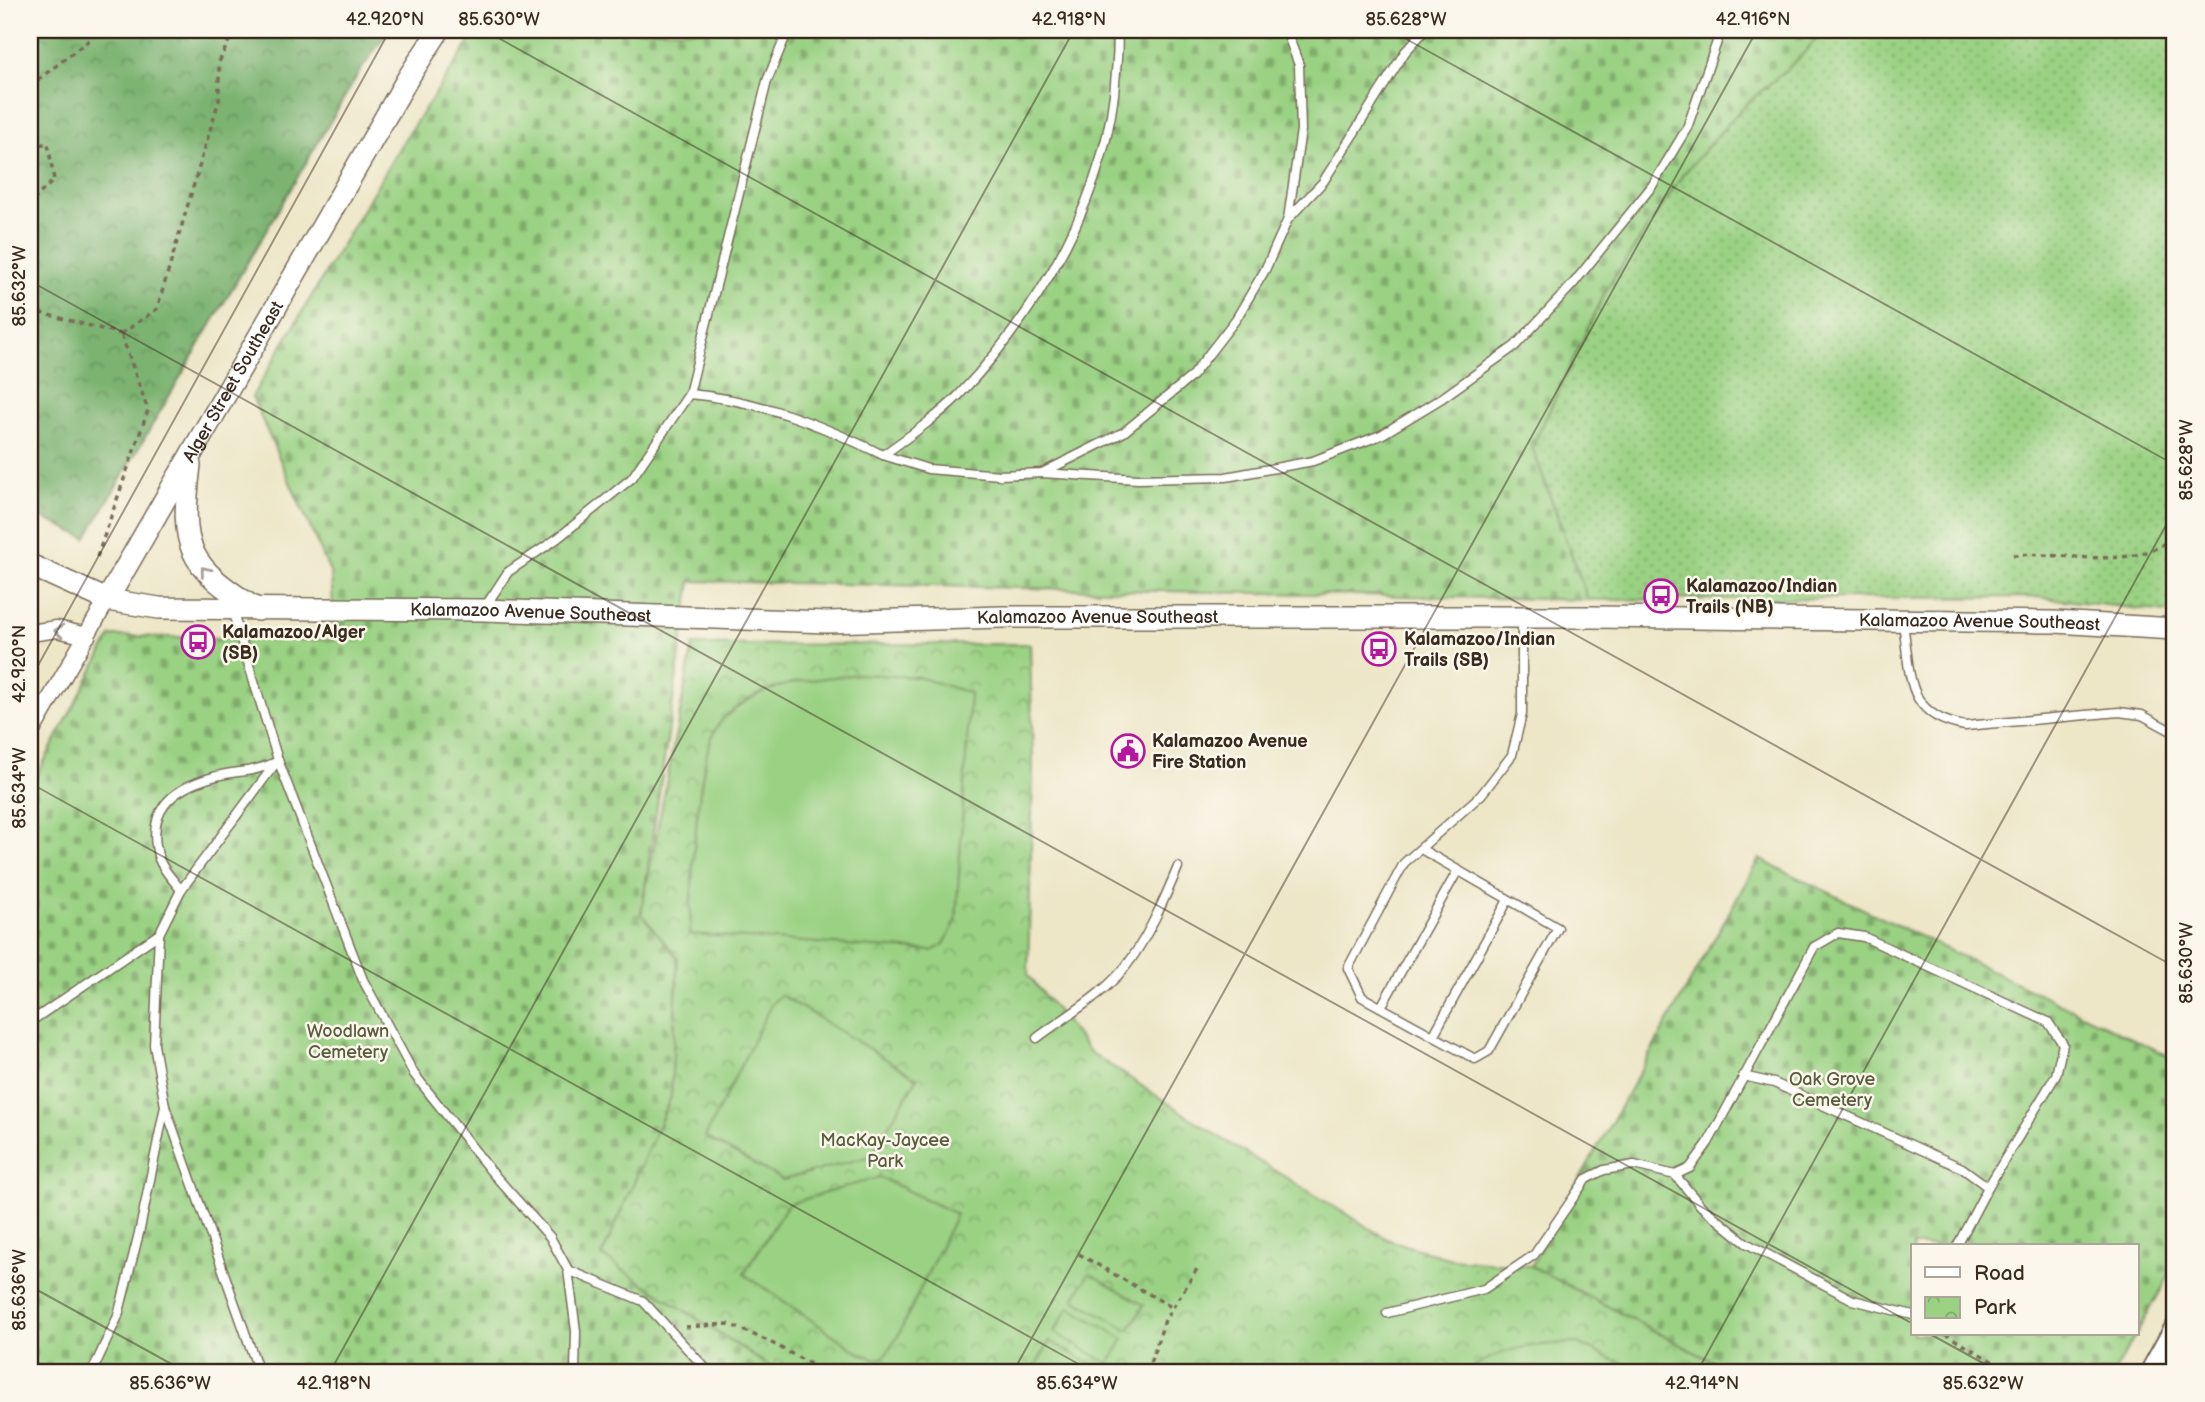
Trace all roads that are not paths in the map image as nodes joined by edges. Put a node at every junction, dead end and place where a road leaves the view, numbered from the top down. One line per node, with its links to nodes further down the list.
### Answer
1 (439, 30): 9 (main road, Alger Street Southeast)
2 (788, 30): 8 (lane)
3 (1117, 30): 10 (lane)
4 (1286, 30): 7 (lane)
5 (1425, 30): 7 (lane)
6 (1721, 30): 11 (lane)
7 (1288, 219): 11 (lane)
8 (690, 394): 10 (lane); 15 (lane)
9 (191, 454): 13 (main road, Alger Street Southeast); 16 (main road, one-way to 9)
10 (883, 455): 11 (lane)
11 (1042, 473)
12 (30, 565): 13 (main road, Kalamazoo Avenue Southeast)
13 (107, 600): 14 (main road, Kalamazoo Avenue Southeast); 21 (street, Alger Street Southeast)
14 (232, 610): 16 (main road, Kalamazoo Avenue Southeast); 24 (lane)
15 (483, 610): 16 (main road, Kalamazoo Avenue Southeast); 17 (main road, Kalamazoo Avenue Southeast)
16 (260, 611)
17 (1522, 617): 18 (main road, Kalamazoo Avenue Southeast); 25 (lane)
18 (1902, 620): 19 (main road, Kalamazoo Avenue Southeast); 22 (lane)
19 (2175, 629)
20 (30, 633): 21 (street, one-way to 20)
21 (87, 636): 23 (street, Alger Street Southeast)
22 (2175, 733)
23 (30, 734)
24 (278, 760): 28 (lane); 28 (lane); 40 (lane)
25 (1421, 849): 27 (lane); 31 (lane)
26 (1178, 867): 34 (lane)
27 (1458, 870): 29 (lane); 31 (lane)
28 (181, 890): 30 (lane)
29 (1508, 900): 33 (lane); 33 (lane)
30 (159, 934): 32 (lane); 36 (lane)
31 (1381, 1007): 33 (lane)
32 (30, 1022)
33 (1433, 1036)
34 (1037, 1038)
35 (1743, 1076): 37 (lane); 38 (lane); 38 (lane)
36 (165, 1106): 44 (lane); 45 (lane)
37 (1675, 1175): 41 (lane); 42 (lane)
38 (1988, 1187): 39 (lane)
39 (1958, 1244)
40 (568, 1270): 43 (lane); 46 (lane)
41 (1387, 1313)
42 (1911, 1314)
43 (707, 1370)
44 (92, 1372)
45 (259, 1372)
46 (575, 1372)

